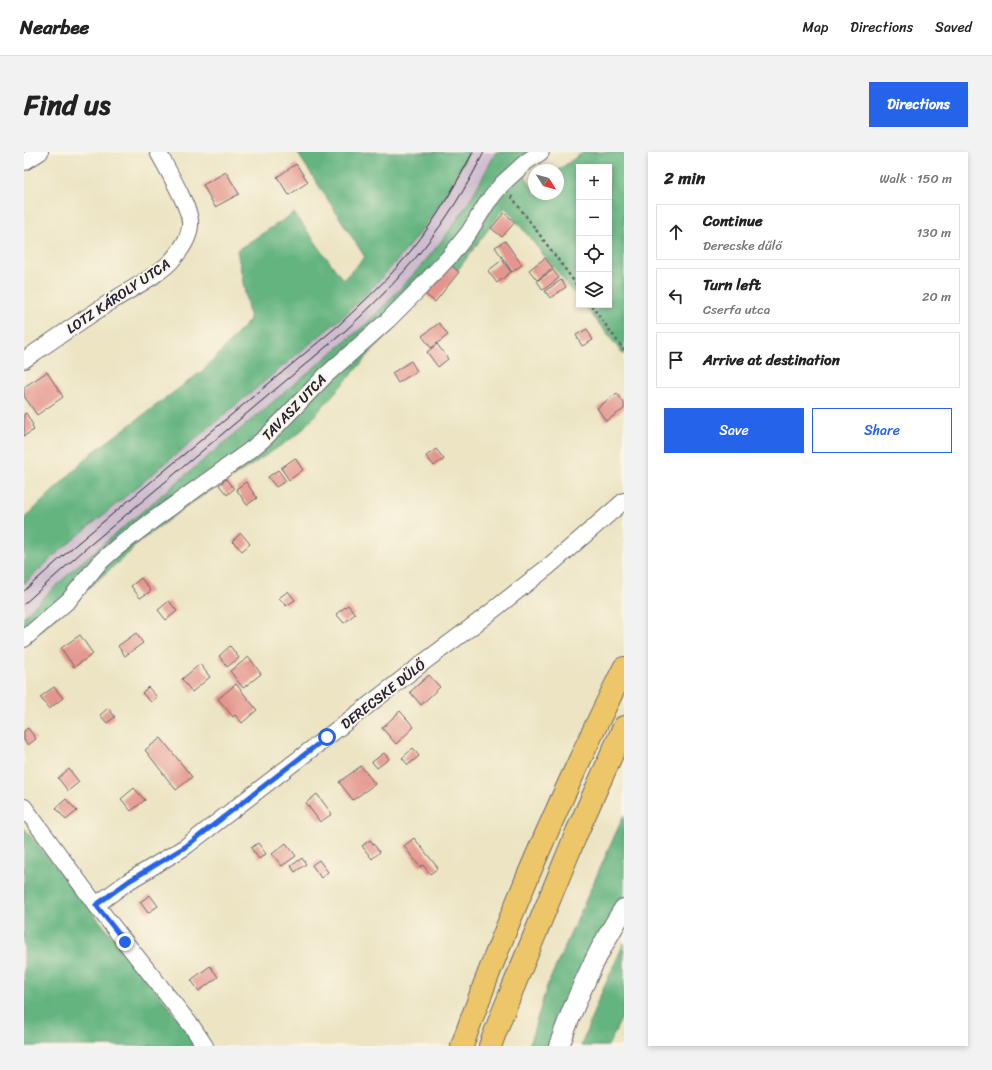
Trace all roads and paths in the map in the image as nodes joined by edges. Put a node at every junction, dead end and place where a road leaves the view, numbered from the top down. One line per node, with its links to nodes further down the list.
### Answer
1 (40, 152): 4 (street)
2 (158, 152): 9 (street, LOTZ KÁROLY UTCA)
3 (541, 152): 5 (street, TAVASZ UTCA)
4 (24, 162)
5 (502, 184): 6 (path); 11 (street, TAVASZ UTCA)
6 (576, 284)
7 (593, 308): 8 (path)
8 (624, 350)
9 (24, 360)
10 (624, 501): 15 (street, DERECSKE DŰLŐ)
11 (24, 639)
12 (624, 668): 18 (highway)
13 (624, 727): 19 (highway)
14 (24, 807): 15 (street)
15 (96, 905): 17 (street)
16 (624, 909): 20 (street)
17 (205, 1046)
18 (462, 1046)
19 (490, 1046)
20 (560, 1046)

